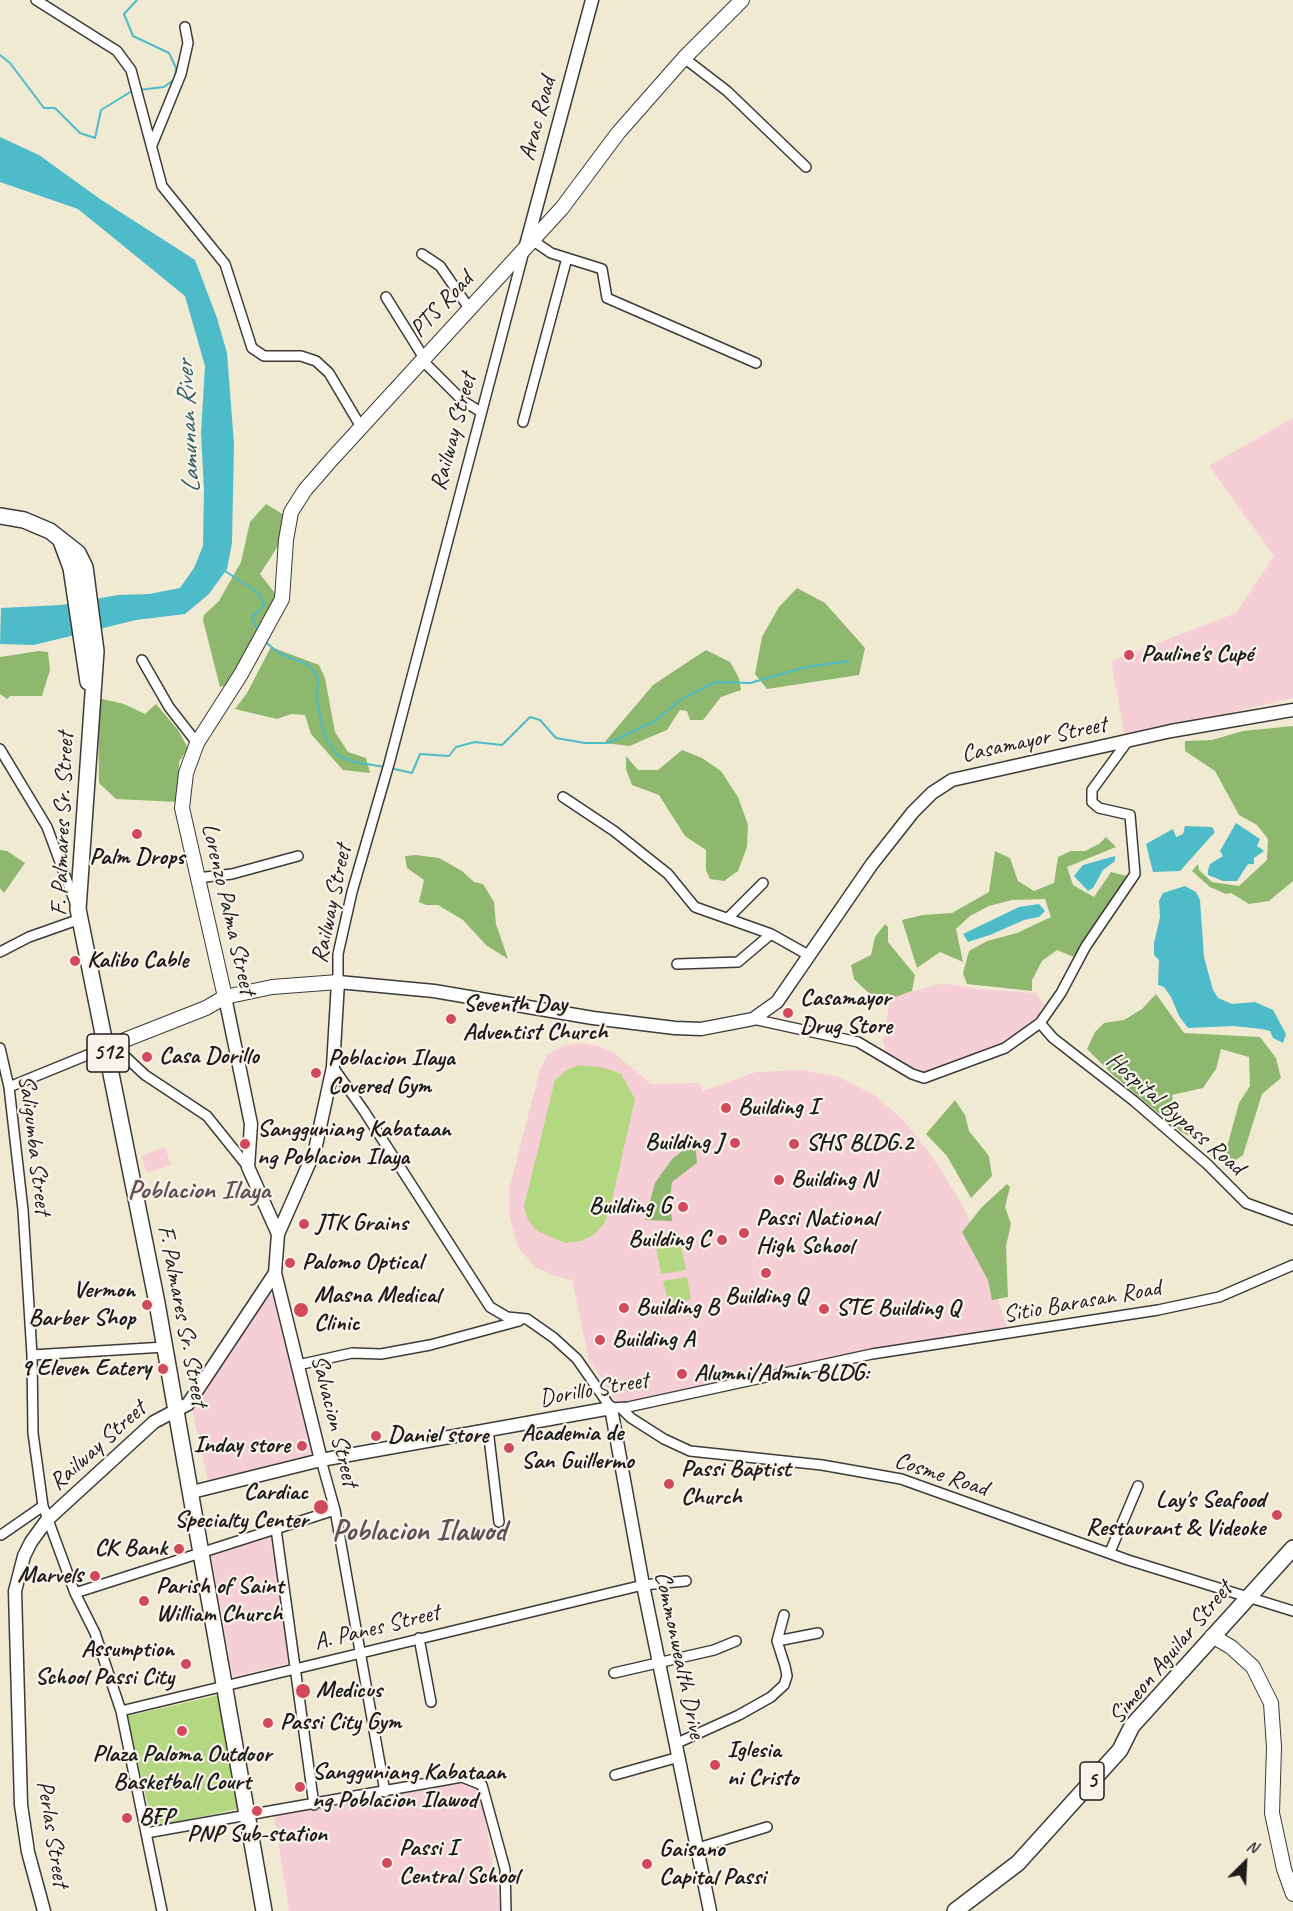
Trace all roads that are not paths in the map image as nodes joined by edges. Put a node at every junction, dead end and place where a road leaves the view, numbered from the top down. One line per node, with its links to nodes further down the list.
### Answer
1 (36, 0): 6 (street)
2 (592, 0): 8 (street, Arac Road)
3 (742, 0): 5 (main road, PTS Road)
4 (185, 27): 6 (street)
5 (684, 58): 7 (street); 8 (main road, PTS Road)
6 (152, 145): 17 (street)
7 (806, 167)
8 (528, 244): 10 (street); 12 (main road, PTS Road); 15 (street, Railway Street)
9 (422, 254): 12 (street)
10 (567, 258): 14 (street); 16 (street)
11 (387, 297): 13 (street)
12 (469, 308): 13 (main road, PTS Road)
13 (423, 359): 15 (street); 17 (main road, PTS Road)
14 (756, 363)
15 (481, 412): 37 (street, Railway Street)
16 (523, 422)
17 (361, 428): 22 (main road, PTS Road)
18 (0, 516): 19 (main road, 512)
19 (59, 538): 20 (main road, 512); 20 (main road, 512)
20 (88, 639): 31 (main road, F. Palmares Sr. Street / 512)
21 (142, 660): 24 (street)
22 (241, 674): 24 (main road, Lorenzo Palma Street)
23 (1293, 710): 25 (street, Casamayor Street)
24 (197, 742): 29 (main road, Lorenzo Palma Street)
25 (1127, 742): 35 (street, Casamayor Street); 40 (street)
26 (0, 749): 31 (street)
27 (563, 797): 32 (street)
28 (298, 856): 29 (street)
29 (197, 878): 38 (main road, Lorenzo Palma Street)
30 (763, 883): 32 (street)
31 (79, 914): 34 (street); 41 (main road, F. Palmares Sr. Street / 512)
32 (728, 918): 33 (street)
33 (771, 934): 35 (street); 36 (street)
34 (0, 952)
35 (810, 956): 39 (street, Casamayor Street)
36 (677, 964)
37 (338, 982): 38 (main road); 39 (street); 43 (street, Railway Street)
38 (225, 997): 41 (main road); 45 (street, Lorenzo Palma Street)
39 (753, 1018): 40 (street)
40 (1040, 1023): 46 (street, Hospital Bypass Road)
41 (110, 1046): 44 (street); 45 (street); 51 (main road, F. Palmares Sr. Street / 512)
42 (0, 1048): 44 (street, Saligumba Street)
43 (333, 1067): 47 (street, Railway Street); 50 (street)
44 (9, 1088): 53 (street, Saligumba Street)
45 (248, 1167): 47 (street)
46 (1293, 1220)
47 (278, 1234): 49 (street, Railway Street)
48 (1293, 1265): 52 (street, Sitio Barasan Road)
49 (275, 1273): 54 (street, Salvacion Street); 56 (street, Railway Street)
50 (527, 1319): 54 (street); 55 (street, Cosme Road)
51 (165, 1347): 53 (street); 56 (main road, F. Palmares Sr. Street / 512)
52 (872, 1354): 55 (street, Dorillo Street)
53 (32, 1355): 61 (street, Saligumba Street)
54 (298, 1365): 58 (street, Salvacion Street)
55 (616, 1408): 57 (street, Dorillo Street); 69 (street, Cosme Road); 71 (street, Commonwealth Drive)
56 (177, 1410): 60 (main road, F. Palmares Sr. Street / 512); 63 (street, Railway Street)
57 (488, 1429): 58 (street, Dorillo Street); 64 (street)
58 (321, 1460): 60 (street, Dorillo Street); 62 (street, Salvacion Street)
59 (1138, 1486): 69 (street)
60 (192, 1492): 68 (main road, F. Palmares Sr. Street / 512)
61 (43, 1506): 63 (street, Saligumba Street); 66 (street)
62 (335, 1510): 65 (street); 81 (street, Salvacion Street)
63 (47, 1520): 72 (street, Saligumba Street); 98 (street, Perlas Street)
64 (499, 1522)
65 (276, 1529): 68 (street); 83 (street)
66 (1, 1535)
67 (1293, 1548): 73 (main road, Simeon Aguilar Street / 5)
68 (202, 1552): 72 (street); 85 (main road, F. Palmares Sr. Street / 512)
69 (1110, 1552): 73 (street, Cosme Road)
70 (686, 1581): 71 (street, A. Panes Street)
71 (643, 1585): 78 (street, A. Panes Street); 82 (street, Commonwealth Drive)
72 (75, 1593): 87 (street, Saligumba Street)
73 (1249, 1596): 74 (street, Cosme Road); 77 (main road, Simeon Aguilar Street / 5)
74 (1293, 1611)
75 (784, 1615): 80 (street)
76 (818, 1633): 80 (street)
77 (1212, 1636): 97 (main road); 103 (main road, Simeon Aguilar Street / 5)
78 (419, 1638): 81 (street, A. Panes Street); 86 (street)
79 (736, 1641): 82 (street)
80 (777, 1641): 88 (street)
81 (359, 1653): 83 (street, A. Panes Street); 91 (street, Salvacion Street)
82 (660, 1663): 84 (street); 88 (street, Commonwealth Drive)
83 (297, 1668): 85 (street, A. Panes Street); 92 (street)
84 (614, 1673)
85 (226, 1687): 87 (street, A. Panes Street); 93 (main road, F. Palmares Sr. Street / 512)
86 (431, 1702)
87 (121, 1711): 95 (street, Saligumba Street)
88 (675, 1744): 89 (street, Commonwealth Drive)
89 (679, 1757): 90 (street); 96 (street, Commonwealth Drive)
90 (615, 1775)
91 (385, 1792): 92 (street); 101 (street)
92 (314, 1805): 93 (street)
93 (249, 1814): 95 (street); 100 (main road, F. Palmares Sr. Street / 512)
94 (767, 1827): 96 (street)
95 (146, 1833): 99 (street, Saligumba Street)
96 (698, 1848): 102 (street, Commonwealth Drive)
97 (1293, 1894)
98 (44, 1911)
99 (162, 1911)
100 (264, 1911)
101 (506, 1911)
102 (710, 1911)
103 (955, 1911)

